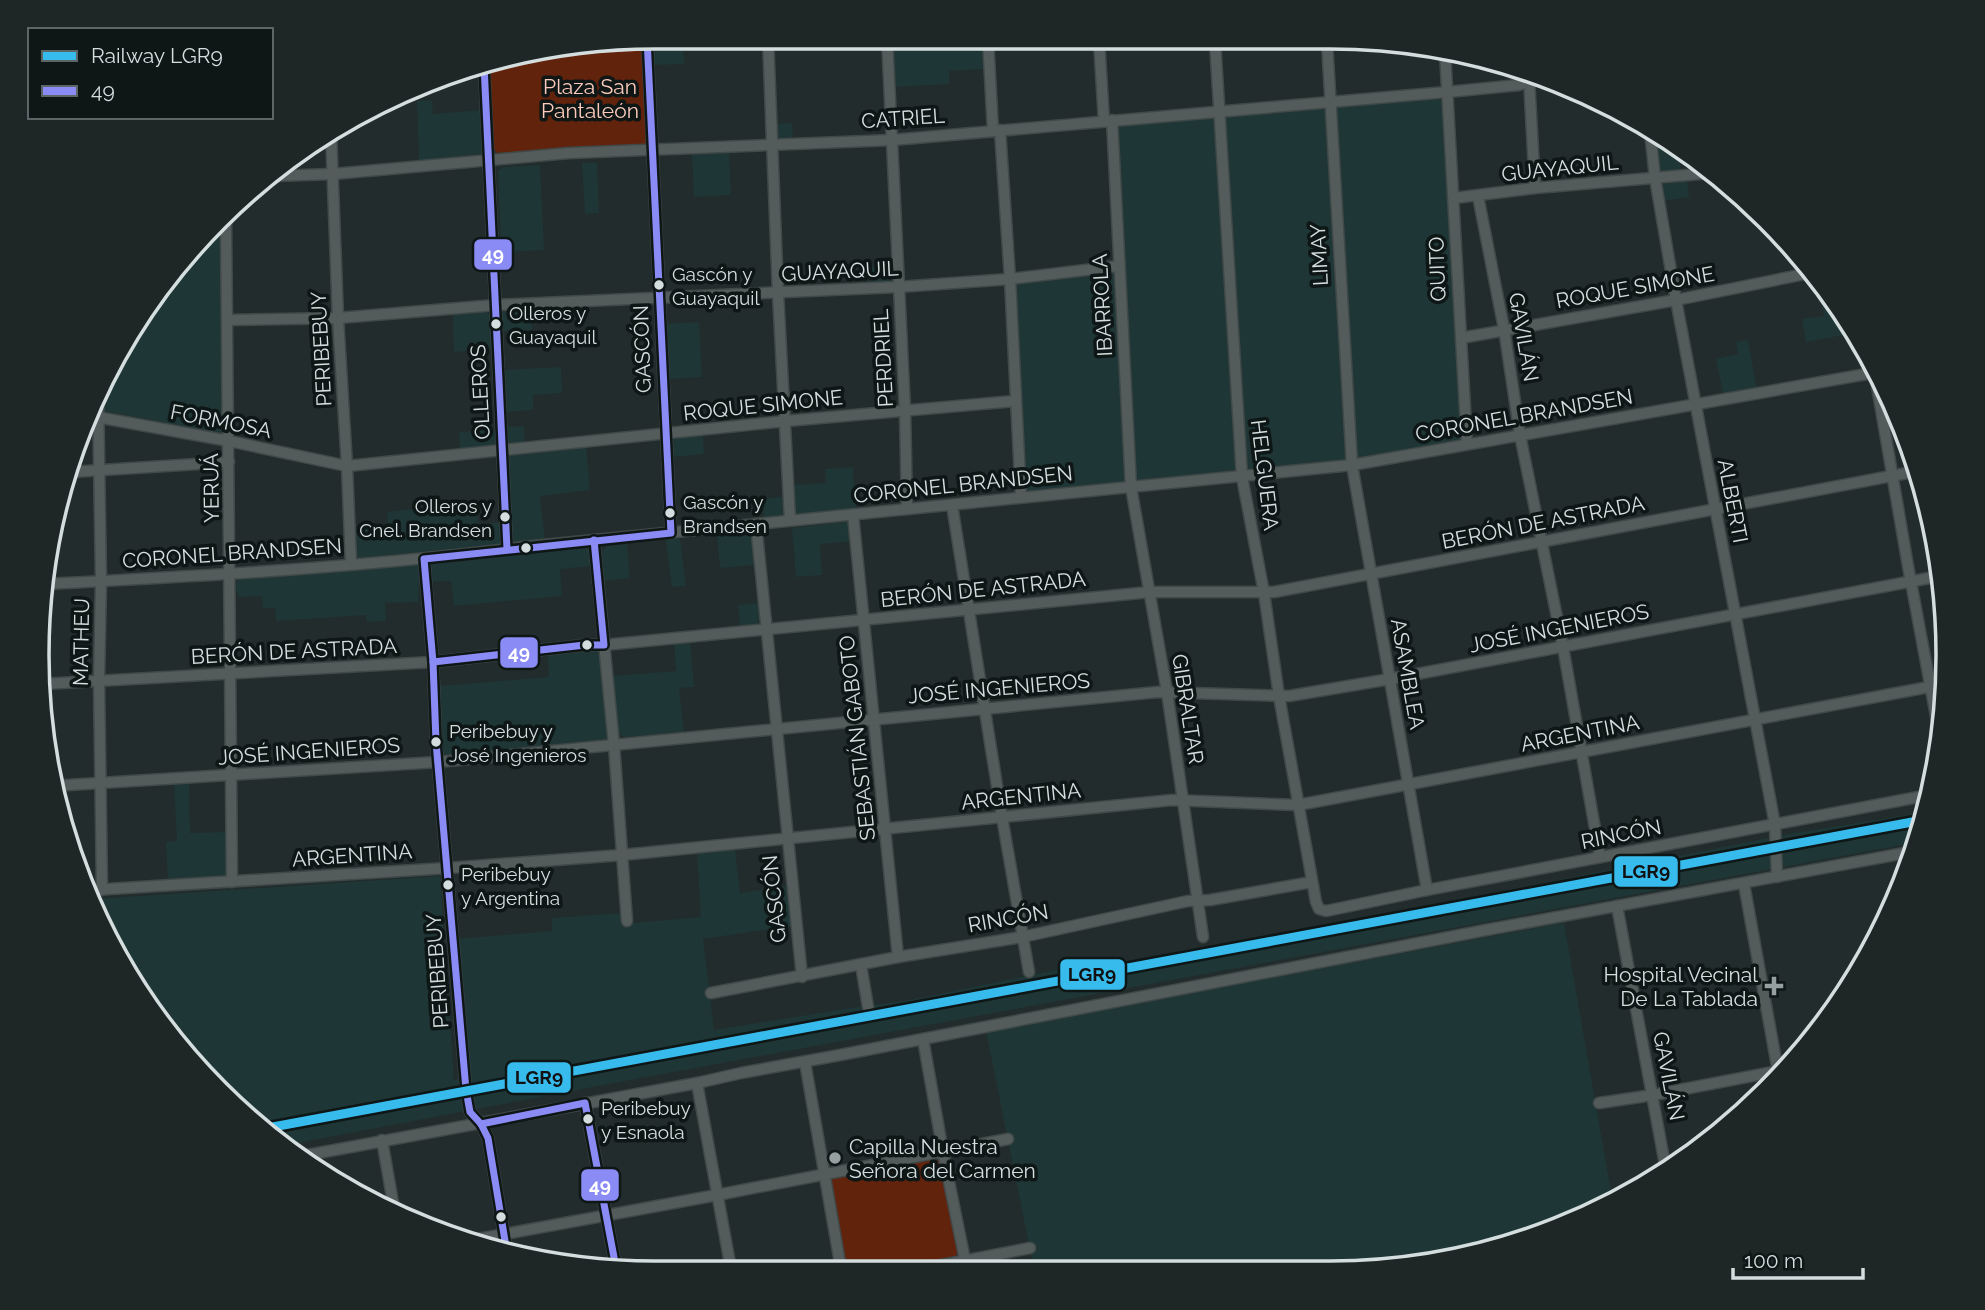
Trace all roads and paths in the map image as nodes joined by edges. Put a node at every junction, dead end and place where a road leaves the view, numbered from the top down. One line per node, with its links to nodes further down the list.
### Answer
1 (648, 49): 21 (street, GASCÓN)
2 (768, 49): 20 (street)
3 (888, 49): 17 (street, PERDRIEL)
4 (989, 49): 16 (street)
5 (1100, 49): 15 (street, IBARROLA)
6 (1215, 49): 14 (street, HELGUERA)
7 (1327, 49): 13 (street, LIMAY)
8 (1445, 61): 12 (street)
9 (484, 74): 22 (street, OLLEROS)
10 (1526, 81): 12 (street, CATRIEL)
11 (1530, 83): 27 (street)
12 (1447, 92): 13 (street, CATRIEL); 29 (street, QUITO)
13 (1329, 102): 14 (street, CATRIEL); 56 (street, LIMAY)
14 (1218, 111): 15 (street, CATRIEL); 62 (street, HELGUERA)
15 (1108, 120): 16 (street, CATRIEL); 31 (street, IBARROLA)
16 (996, 130): 17 (street, CATRIEL); 33 (street)
17 (892, 139): 20 (street, CATRIEL); 34 (street, PERDRIEL)
18 (1651, 141): 26 (street, ALBERTI)
19 (332, 143): 23 (street, PERIBEBUY)
20 (771, 144): 21 (street, CATRIEL); 35 (street)
21 (652, 149): 22 (street, CATRIEL); 36 (street, GASCÓN)
22 (489, 159): 23 (street, CATRIEL); 38 (street, OLLEROS)
23 (333, 174): 25 (street, CATRIEL); 39 (street, PERIBEBUY)
24 (1699, 174): 26 (street, GUAYAQUIL)
25 (284, 176)
26 (1655, 178): 27 (street, GUAYAQUIL); 37 (street, ALBERTI)
27 (1535, 188): 28 (street, GUAYAQUIL)
28 (1478, 196): 29 (street, GUAYAQUIL); 41 (street, GAVILÁN)
29 (1454, 198): 42 (street, QUITO)
30 (226, 226): 40 (street, YERUÁ)
31 (1119, 266): 33 (street, GUAYAQUIL); 63 (street, IBARROLA)
32 (1802, 275): 37 (street, ROQUE SIMONE)
33 (1010, 279): 34 (street, GUAYAQUIL); 44 (street)
34 (898, 287): 35 (street, GUAYAQUIL); 47 (street, PERDRIEL)
35 (778, 293): 36 (street, GUAYAQUIL); 49 (street)
36 (660, 298): 38 (street, GUAYAQUIL); 50 (street, GASCÓN)
37 (1676, 300): 41 (street, ROQUE SIMONE); 46 (street, ALBERTI)
38 (496, 305): 39 (street, GUAYAQUIL); 54 (street, OLLEROS)
39 (338, 318): 40 (street, GUAYAQUIL); 57 (street, PERIBEBUY)
40 (228, 320): 52 (street, YERUÁ)
41 (1504, 330): 42 (street, ROQUE SIMONE); 51 (street, GAVILÁN)
42 (1461, 338): 53 (street, QUITO)
43 (1865, 371): 46 (street, CORONEL BRANDSEN)
44 (1015, 401): 47 (street, ROQUE SIMONE); 64 (street)
45 (1880, 401): 61 (street)
46 (1695, 403): 51 (street, CORONEL BRANDSEN); 67 (street, ALBERTI)
47 (905, 410): 49 (street, ROQUE SIMONE); 66 (street, PERDRIEL)
48 (99, 417): 52 (street, FORMOSA); 58 (street, MATHEU)
49 (786, 421): 50 (street, ROQUE SIMONE); 69 (street)
50 (665, 435): 54 (street, ROQUE SIMONE); 71 (street, GASCÓN)
51 (1520, 435): 53 (street, CORONEL BRANDSEN); 73 (street, GAVILÁN)
52 (229, 441): 55 (street, YERUÁ); 57 (street, FORMOSA)
53 (1467, 444): 56 (street, CORONEL BRANDSEN)
54 (503, 450): 57 (street, ROQUE SIMONE); 74 (street, OLLEROS)
55 (229, 462): 58 (street); 77 (street, YERUÁ)
56 (1352, 465): 62 (street, CORONEL BRANDSEN); 78 (street, ASAMBLEA)
57 (347, 466): 76 (street, PERIBEBUY)
58 (99, 471): 59 (street); 80 (street, MATHEU)
59 (78, 472)
60 (1908, 473): 61 (street, BERÓN DE ASTRADA)
61 (1892, 476): 67 (street, BERÓN DE ASTRADA); 81 (street)
62 (1242, 477): 63 (street, CORONEL BRANDSEN); 84 (street, HELGUERA)
63 (1131, 488): 64 (street, CORONEL BRANDSEN); 83 (street, GIBRALTAR)
64 (1021, 497): 65 (street, CORONEL BRANDSEN)
65 (952, 505): 66 (street, CORONEL BRANDSEN); 85 (street)
66 (907, 509): 68 (street, CORONEL BRANDSEN)
67 (1714, 509): 73 (street, BERÓN DE ASTRADA); 86 (street, ALBERTI)
68 (853, 514): 69 (street, CORONEL BRANDSEN); 87 (street, SEBASTIÁN GABOTO)
69 (790, 520): 70 (street, CORONEL BRANDSEN)
70 (756, 524): 71 (street, CORONEL BRANDSEN); 88 (street, GASCÓN)
71 (671, 533): 72 (street, CORONEL BRANDSEN)
72 (594, 540): 74 (street, CORONEL BRANDSEN); 89 (street)
73 (1541, 542): 78 (street, BERÓN DE ASTRADA); 90 (street, GAVILÁN)
74 (507, 549): 75 (street, CORONEL BRANDSEN)
75 (424, 559): 76 (street, CORONEL BRANDSEN); 91 (street, PERIBEBUY)
76 (351, 564): 77 (street, CORONEL BRANDSEN)
77 (232, 573): 80 (street, CORONEL BRANDSEN); 92 (street, YERUÁ)
78 (1371, 573): 84 (street, BERÓN DE ASTRADA); 93 (street, ASAMBLEA)
79 (1931, 578): 81 (street, JOSÉ INGENIEROS)
80 (101, 581): 82 (street, CORONEL BRANDSEN); 94 (street, MATHEU)
81 (1912, 581): 86 (street, JOSÉ INGENIEROS); 97 (street)
82 (53, 584)
83 (1150, 592): 84 (street, BERÓN DE ASTRADA); 85 (street, BERÓN DE ASTRADA); 98 (street, GIBRALTAR)
84 (1264, 593): 99 (street, HELGUERA)
85 (969, 610): 87 (street, BERÓN DE ASTRADA); 101 (street)
86 (1734, 615): 90 (street, JOSÉ INGENIEROS); 103 (street, ALBERTI)
87 (865, 621): 88 (street, BERÓN DE ASTRADA); 102 (street, SEBASTIÁN GABOTO)
88 (766, 630): 89 (street, BERÓN DE ASTRADA); 104 (street, GASCÓN)
89 (604, 645): 91 (street, BERÓN DE ASTRADA); 105 (street)
90 (1563, 646): 93 (street, JOSÉ INGENIEROS); 106 (street, GAVILÁN)
91 (433, 662): 92 (street, BERÓN DE ASTRADA); 107 (street, PERIBEBUY)
92 (232, 674): 94 (street, BERÓN DE ASTRADA); 108 (street, YERUÁ)
93 (1390, 679): 99 (street, JOSÉ INGENIEROS); 110 (street, ASAMBLEA)
94 (99, 680): 95 (street, BERÓN DE ASTRADA); 109 (street, MATHEU)
95 (50, 684)
96 (1935, 686): 97 (street, ARGENTINA)
97 (1931, 687): 100 (street); 103 (street, ARGENTINA)
98 (1167, 692): 99 (street, JOSÉ INGENIEROS); 101 (street, JOSÉ INGENIEROS); 113 (street, GIBRALTAR)
99 (1279, 696): 114 (street, HELGUERA)
100 (1934, 704)
101 (986, 710): 102 (street, JOSÉ INGENIEROS); 115 (street)
102 (874, 719): 104 (street, JOSÉ INGENIEROS); 117 (street, SEBASTIÁN GABOTO)
103 (1754, 720): 106 (street, ARGENTINA); 116 (street, ALBERTI)
104 (776, 730): 105 (street, JOSÉ INGENIEROS); 118 (street, GASCÓN)
105 (614, 745): 107 (street, JOSÉ INGENIEROS); 119 (street)
106 (1582, 752): 110 (street, ARGENTINA); 121 (street, GAVILÁN)
107 (438, 762): 108 (street, JOSÉ INGENIEROS); 122 (street, PERIBEBUY)
108 (232, 775): 109 (street, JOSÉ INGENIEROS); 124 (street, YERUÁ)
109 (102, 782): 111 (street, JOSÉ INGENIEROS); 127 (street, MATHEU)
110 (1408, 784): 114 (street, ARGENTINA); 128 (street, ASAMBLEA)
111 (64, 785)
112 (1918, 797): 116 (street, RINCÓN)
113 (1182, 800): 114 (street, ARGENTINA); 115 (street, ARGENTINA); 129 (street, GIBRALTAR)
114 (1298, 805): 125 (street, HELGUERA)
115 (1002, 817): 117 (street, ARGENTINA); 133 (street)
116 (1775, 825): 121 (street, RINCÓN); 123 (street, ALBERTI)
117 (886, 829): 118 (street, ARGENTINA); 135 (street, SEBASTIÁN GABOTO)
118 (787, 838): 119 (street, ARGENTINA); 138 (street, GASCÓN)
119 (622, 855): 122 (street, ARGENTINA); 132 (street)
120 (1902, 856): 123 (street)
121 (1600, 857): 128 (street, RINCÓN)
122 (448, 868): 124 (street, ARGENTINA); 149 (street, PERIBEBUY)
123 (1777, 877): 126 (street)
124 (232, 882): 127 (street, ARGENTINA)
125 (1312, 882): 129 (street, RINCÓN); 131 (street, HELGUERA)
126 (1744, 884): 130 (street); 143 (street)
127 (97, 890)
128 (1427, 890): 131 (street, RINCÓN)
129 (1198, 901): 133 (street, RINCÓN); 134 (street, GIBRALTAR)
130 (1617, 906): 141 (street); 146 (street, GAVILÁN)
131 (1320, 909)
132 (627, 921)
133 (1023, 937): 135 (street, RINCÓN); 137 (street)
134 (1203, 937)
135 (898, 957): 136 (street, RINCÓN)
136 (861, 965): 138 (street, RINCÓN); 140 (street)
137 (1029, 972)
138 (802, 976): 139 (street, RINCÓN)
139 (711, 993)
140 (869, 1007)
141 (923, 1039): 142 (street); 152 (street)
142 (805, 1062): 145 (street); 155 (street)
143 (1780, 1062)
144 (1768, 1075): 146 (street)
145 (696, 1083): 147 (street); 156 (street)
146 (1653, 1095): 148 (street); 154 (street, GAVILÁN)
147 (585, 1103): 149 (street); 158 (street)
148 (1599, 1103)
149 (481, 1124): 151 (street); 159 (street, PERIBEBUY)
150 (1008, 1139): 152 (street)
151 (382, 1140): 153 (street); 157 (street)
152 (943, 1152): 155 (street); 166 (street)
153 (311, 1154)
154 (1664, 1161)
155 (824, 1175): 156 (street); 165 (street)
156 (717, 1195): 158 (street); 164 (street)
157 (394, 1202)
158 (607, 1215): 159 (street); 163 (street)
159 (504, 1234): 160 (street); 161 (street, PERIBEBUY)
160 (488, 1237)
161 (505, 1242)
162 (1030, 1248): 167 (street)
163 (615, 1260)
164 (729, 1261)
165 (840, 1261)
166 (965, 1261)
167 (981, 1261)

